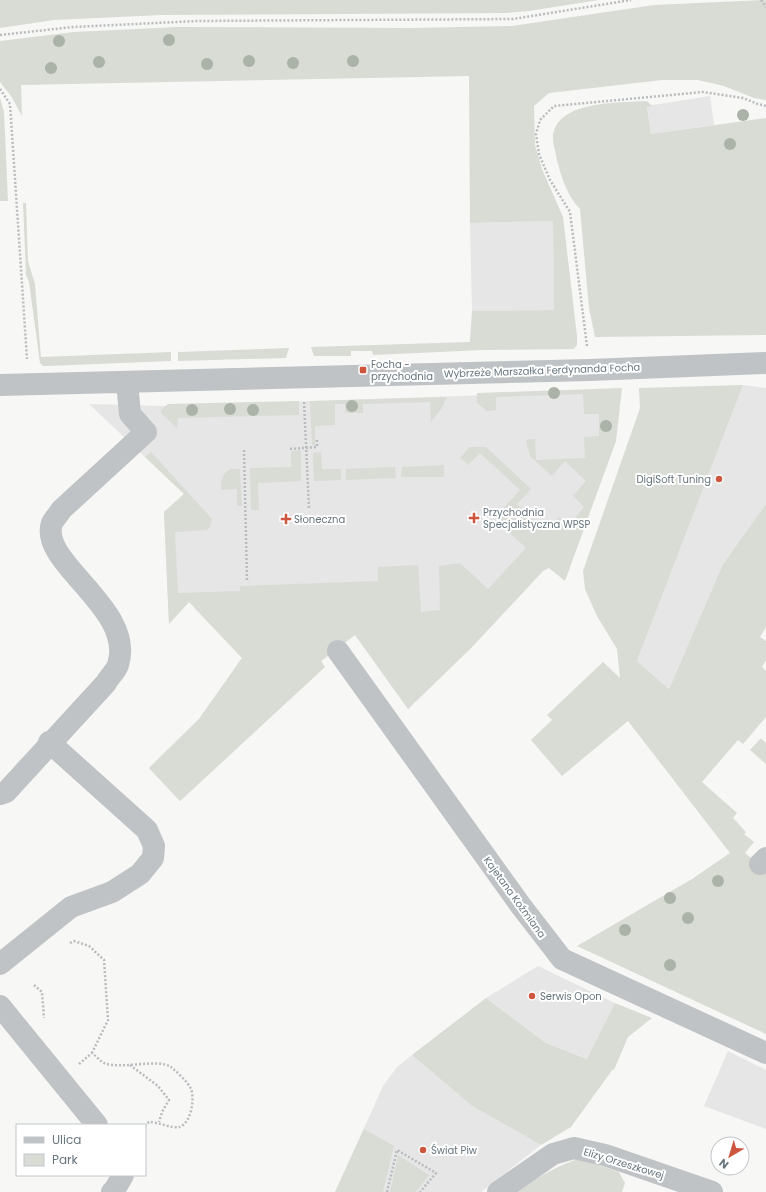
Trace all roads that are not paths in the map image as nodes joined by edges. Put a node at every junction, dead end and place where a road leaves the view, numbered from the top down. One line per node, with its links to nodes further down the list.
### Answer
1 (766, 363): 2 (street, Wybrzeże Marszałka Ferdynanda Focha)
2 (127, 382): 3 (street, Wybrzeże Marszałka Ferdynanda Focha); 5 (street)
3 (0, 385)
4 (338, 651): 9 (street, Kajetana Koźmiana)
5 (49, 742): 6 (street); 7 (street)
6 (0, 794)
7 (0, 964)
8 (0, 1006): 10 (street)
9 (766, 1053)
10 (96, 1124)
11 (122, 1176): 12 (street)
12 (112, 1192)
13 (498, 1192): 14 (street, Elizy Orzeszkowej)
14 (712, 1192)

